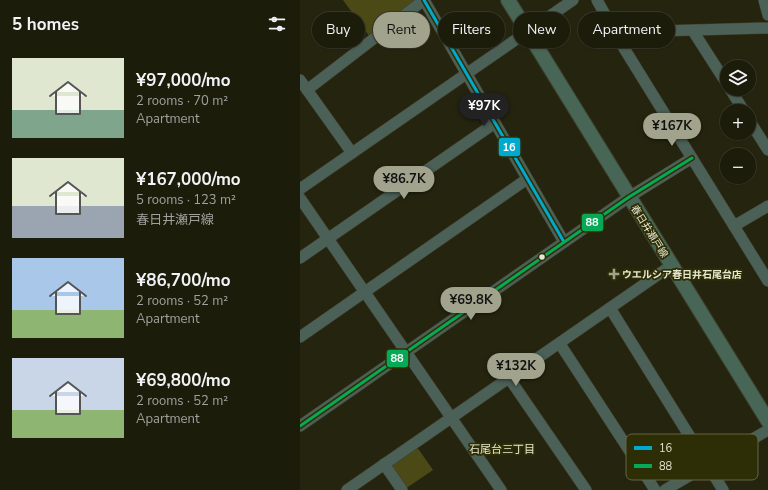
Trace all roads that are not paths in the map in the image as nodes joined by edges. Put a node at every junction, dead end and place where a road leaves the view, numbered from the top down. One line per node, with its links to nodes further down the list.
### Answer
1 (424, 0): 16 (street); 19 (street)
2 (508, 0): 6 (main road, 春日井瀬戸線)
3 (573, 0): 7 (street)
4 (597, 0): 8 (street)
5 (764, 0): 9 (street)
6 (516, 12)
7 (556, 12)
8 (604, 12)
9 (768, 15)
10 (768, 28): 12 (street)
11 (675, 31): 12 (street)
12 (693, 31): 17 (street)
13 (513, 41): 16 (street)
14 (538, 48): 27 (main road, 春日井瀬戸線)
15 (624, 48): 24 (street)
16 (467, 73): 20 (street); 23 (street)
17 (720, 73)
18 (300, 80): 19 (street)
19 (307, 90): 23 (street)
20 (495, 123): 25 (street); 31 (street)
21 (756, 131): 22 (street)
22 (768, 150)
23 (352, 153): 26 (street)
24 (692, 158): 27 (street); 30 (street)
25 (527, 179): 32 (street); 36 (street)
26 (300, 189)
27 (629, 197): 32 (street); 34 (main road, 春日井瀬戸線)
28 (300, 198): 31 (street)
29 (768, 206): 30 (street)
30 (734, 226): 35 (street)
31 (328, 239): 33 (street); 36 (street)
32 (564, 242): 40 (street)
33 (300, 258)
34 (672, 265): 37 (street); 43 (main road, 春日井瀬戸線)
35 (768, 281)
36 (365, 292): 38 (street); 40 (street)
37 (610, 308): 39 (street); 46 (street)
38 (300, 337)
39 (560, 344): 41 (street); 48 (street)
40 (406, 352): 42 (street); 44 (street)
41 (509, 378): 42 (street); 56 (street)
42 (451, 418): 49 (street); 55 (street)
43 (768, 421)
44 (300, 426)
45 (768, 430): 47 (street)
46 (688, 434)
47 (758, 436)
48 (626, 445)
49 (384, 464): 53 (street); 54 (street)
50 (648, 480): 57 (street)
51 (681, 480): 58 (street)
52 (717, 480): 59 (street)
53 (347, 490)
54 (402, 490)
55 (501, 490)
56 (586, 490)
57 (655, 490)
58 (665, 490)
59 (723, 490)

